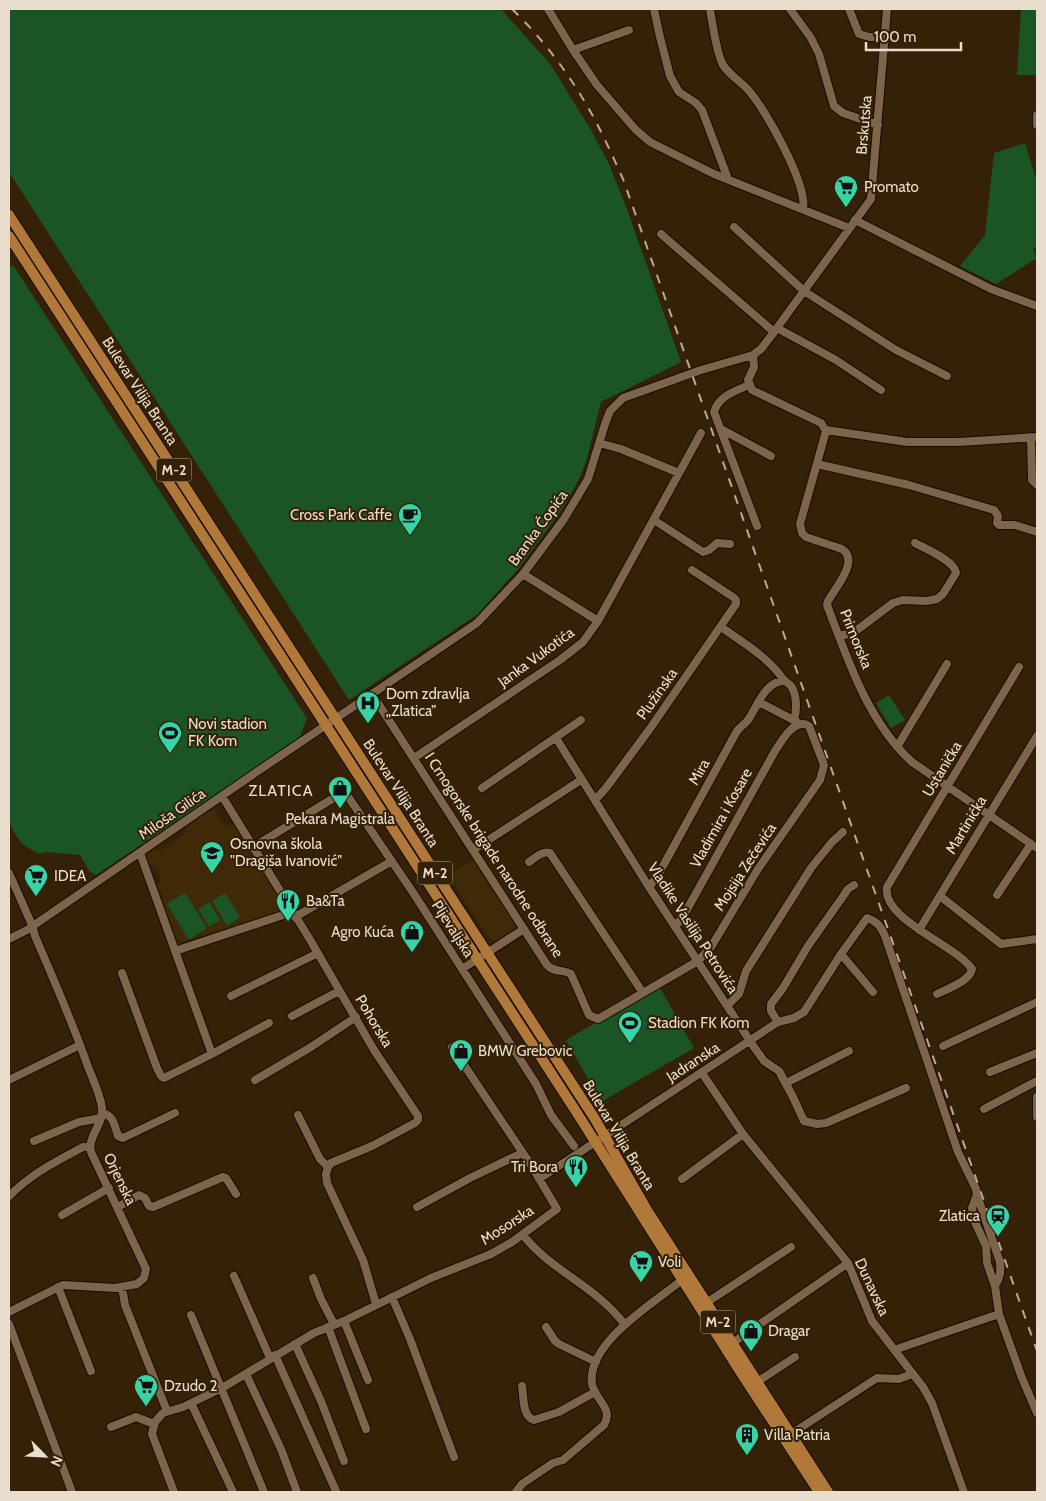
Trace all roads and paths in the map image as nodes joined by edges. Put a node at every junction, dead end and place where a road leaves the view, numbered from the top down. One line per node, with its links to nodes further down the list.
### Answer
1 (548, 9): 9 (street)
2 (654, 9): 13 (street)
3 (710, 9): 14 (street)
4 (790, 9): 11 (street)
5 (849, 9): 8 (street)
6 (887, 9): 8 (street, Brskutska)
7 (629, 30): 9 (street)
8 (885, 37): 11 (street, Brskutska)
9 (573, 50): 13 (street)
10 (1037, 116): 12 (street)
11 (878, 125): 16 (street, Brskutska)
12 (1037, 125)
13 (728, 179): 14 (street)
14 (802, 209): 18 (street)
15 (9, 215): 52 (main road, Bulevar Vilija Branta / M-2)
16 (855, 220): 18 (street, Brskutska); 22 (street)
17 (734, 227): 21 (street)
18 (849, 228): 21 (street, Brskutska)
19 (661, 234): 23 (street)
20 (9, 236): 55 (main road, Bulevar Vilija Branta / M-2)
21 (804, 291): 23 (street, Brskutska); 25 (street)
22 (1037, 306)
23 (776, 330): 24 (street, Brskutska); 27 (street)
24 (753, 354): 26 (street); 32 (street, Branka Ćopića)
25 (947, 376)
26 (749, 385): 28 (street); 29 (street)
27 (881, 390)
28 (721, 429): 33 (street); 38 (street)
29 (826, 430): 31 (street); 34 (street, Primorska)
30 (701, 433): 35 (street, Janka Vukotića)
31 (1034, 437): 36 (street)
32 (599, 443): 35 (street); 43 (street, Branka Ćopića)
33 (771, 456)
34 (817, 464): 39 (street); 46 (street, Primorska)
35 (679, 473): 37 (street, Janka Vukotića)
36 (1037, 485)
37 (654, 520): 41 (street); 44 (street, Janka Vukotića)
38 (757, 526)
39 (1037, 532)
40 (915, 543): 46 (street)
41 (730, 544)
42 (692, 570): 45 (street, Plužinska)
43 (523, 574): 44 (street); 50 (street, Branka Ćopića)
44 (598, 621): 59 (street, Janka Vukotića)
45 (721, 627): 49 (street); 64 (street, Plužinska)
46 (839, 636): 58 (street, Primorska)
47 (947, 664): 58 (street)
48 (1019, 667): 61 (street, Ustanička)
49 (784, 681): 51 (street, Mira); 54 (street)
50 (372, 694): 52 (street, Branka Ćopića); 59 (street, I Crnogorske brigade narodne odbrane)
51 (759, 702): 54 (street); 75 (street, Mira)
52 (335, 719): 55 (street, Branka Ćopića); 87 (main road, Bulevar Vilija Branta / M-2)
53 (581, 720): 57 (street)
54 (796, 724): 80 (street, Vladimira i Kosare); 90 (street, Mojsija Zečevića)
55 (326, 725): 63 (street, Miloša Gilića); 89 (main road, Bulevar Vilija Branta / M-2)
56 (1037, 736): 65 (street, Martinićka)
57 (556, 738): 60 (street, Vladike Vasilija Petrovića); 62 (street)
58 (897, 747): 61 (street, Primorska)
59 (414, 758): 69 (street, I Crnogorske brigade narodne odbrane)
60 (581, 780): 64 (street, Vladike Vasilija Petrovića); 69 (street)
61 (947, 787): 65 (street, Primorska); 82 (street, Ustanička)
62 (482, 788)
63 (222, 796): 68 (street, Pohorska); 70 (street, Miloša Gilića)
64 (595, 800): 75 (street, Vladike Vasilija Petrovića)
65 (989, 814): 67 (street, Primorska); 77 (street, Martinićka)
66 (843, 832): 99 (street)
67 (1034, 846): 76 (street)
68 (253, 847): 71 (street, Pljevaljska); 78 (street, Pohorska)
69 (473, 850): 81 (street, I Crnogorske brigade narodne odbrane)
70 (140, 853): 79 (street, Miloša Gilića); 85 (street)
71 (392, 861): 78 (street); 91 (street, Pljevaljska)
72 (529, 862): 95 (street)
73 (9, 873): 79 (street)
74 (854, 885): 103 (street)
75 (650, 887): 80 (street, Vladike Vasilija Petrovića)
76 (998, 894)
77 (940, 896): 82 (street, Martinićka); 84 (street)
78 (294, 914): 85 (street); 86 (street, Pohorska)
79 (32, 925): 83 (street, Miloša Gilića); 106 (street)
80 (675, 927): 90 (street, Vladike Vasilija Petrovića)
81 (524, 929): 87 (street); 102 (street, I Crnogorske brigade narodne odbrane)
82 (920, 930): 96 (street)
83 (9, 939)
84 (1037, 939)
85 (175, 951): 111 (street)
86 (318, 953): 93 (street, Pohorska); 97 (street)
87 (487, 953): 89 (street); 126 (main road, Bulevar Vilija Branta / M-2)
88 (841, 954): 94 (street); 103 (street, Jadranska); 136 (street, Jadranska)
89 (477, 959): 91 (street); 126 (main road, Bulevar Vilija Branta / M-2)
90 (698, 961): 95 (street, Mojsija Zečevića); 99 (street, Vladike Vasilija Petrovića)
91 (462, 969): 129 (street, Pljevaljska)
92 (122, 973): 111 (street)
93 (339, 991): 100 (street); 101 (street, Pohorska)
94 (874, 992)
95 (643, 993): 102 (street, Mojsija Zečevića)
96 (937, 994)
97 (231, 996)
98 (1037, 1002): 107 (street)
99 (728, 1005): 105 (street, Vladike Vasilija Petrovića)
100 (292, 1016)
101 (356, 1017): 115 (street); 131 (street, Pohorska)
102 (598, 1019)
103 (778, 1022): 105 (street, Jadranska)
104 (269, 1023): 111 (street)
105 (750, 1042): 113 (street, Jadranska); 117 (street, Vladike Vasilija Petrovića)
106 (80, 1045): 114 (street); 123 (street)
107 (943, 1046)
108 (452, 1047): 130 (street)
109 (849, 1051): 117 (street)
110 (1037, 1053): 112 (street)
111 (212, 1054)
112 (990, 1072)
113 (702, 1073): 125 (street, Dunavska); 126 (street, Jadranska)
114 (9, 1080)
115 (255, 1080)
116 (1037, 1081): 120 (street)
117 (786, 1083): 118 (street, Vladike Vasilija Petrovića)
118 (906, 1088)
119 (1037, 1097): 124 (street)
120 (984, 1109)
121 (174, 1112): 123 (street)
122 (298, 1115): 131 (street)
123 (101, 1116): 127 (street); 128 (street, Orjenska)
124 (1037, 1116)
125 (743, 1134): 133 (street); 143 (street, Dunavska)
126 (600, 1139): 132 (street); 146 (main road, Bulevar Vilija Branta / M-2); 151 (main road, Bulevar Vilija Branta / M-2)
127 (34, 1141)
128 (90, 1146): 134 (street, Orjenska); 137 (street)
129 (574, 1146)
130 (522, 1153): 132 (street); 139 (street)
131 (328, 1167): 152 (street)
132 (539, 1179): 141 (street, Mosorska)
133 (682, 1179)
134 (109, 1188): 138 (street, Orjenska); 140 (street)
135 (236, 1194): 138 (street)
136 (977, 1194): 147 (street); 147 (street)
137 (9, 1196)
138 (118, 1207): 149 (street, Orjenska)
139 (417, 1207)
140 (62, 1215)
141 (523, 1235): 150 (street, Mosorska); 158 (street)
142 (791, 1247): 151 (street)
143 (848, 1263): 162 (street); 163 (street, Dunavska)
144 (234, 1276): 164 (street)
145 (313, 1278): 159 (street)
146 (682, 1280): 158 (street); 191 (main road, Bulevar Vilija Branta / M-2)
147 (994, 1286): 154 (street)
148 (58, 1287): 149 (street, Orjenska); 153 (street, Orjenska); 167 (street)
149 (122, 1287): 176 (street)
150 (392, 1297): 152 (street, Mosorska); 182 (street)
151 (706, 1303): 162 (main road, Bulevar Vilija Branta / M-2)
152 (376, 1304): 156 (street, Mosorska)
153 (9, 1312)
154 (1000, 1314): 163 (street); 177 (street)
155 (191, 1315): 173 (street)
156 (344, 1321): 159 (street, Mosorska); 170 (street)
157 (9, 1324): 184 (street)
158 (625, 1325): 166 (street)
159 (331, 1326): 161 (street, Mosorska); 180 (street)
160 (546, 1327): 166 (street)
161 (295, 1344): 164 (street, Mosorska); 183 (street)
162 (731, 1344): 171 (main road, Bulevar Vilija Branta / M-2)
163 (894, 1350): 169 (street, Dunavska)
164 (273, 1356): 168 (street, Mosorska); 189 (street)
165 (795, 1357): 171 (street)
166 (596, 1362): 174 (street)
167 (91, 1371)
168 (246, 1374): 173 (street, Mosorska); 188 (street)
169 (912, 1374): 181 (street); 193 (street, Dunavska)
170 (368, 1380)
171 (757, 1382): 181 (main road, Bulevar Vilija Branta / M-2)
172 (522, 1386): 174 (street)
173 (222, 1388): 175 (street, Mosorska); 187 (street)
174 (595, 1392): 190 (street)
175 (191, 1403): 176 (street, Mosorska); 186 (street)
176 (167, 1410): 178 (street)
177 (1037, 1413)
178 (154, 1424): 179 (street); 185 (street)
179 (111, 1427)
180 (366, 1429)
181 (791, 1434): 192 (main road, Bulevar Vilija Branta / M-2)
182 (454, 1457)
183 (344, 1461)
184 (72, 1492)
185 (174, 1492)
186 (233, 1492)
187 (264, 1492)
188 (297, 1492)
189 (336, 1492)
190 (516, 1492)
191 (819, 1492)
192 (828, 1492)
193 (964, 1492)

